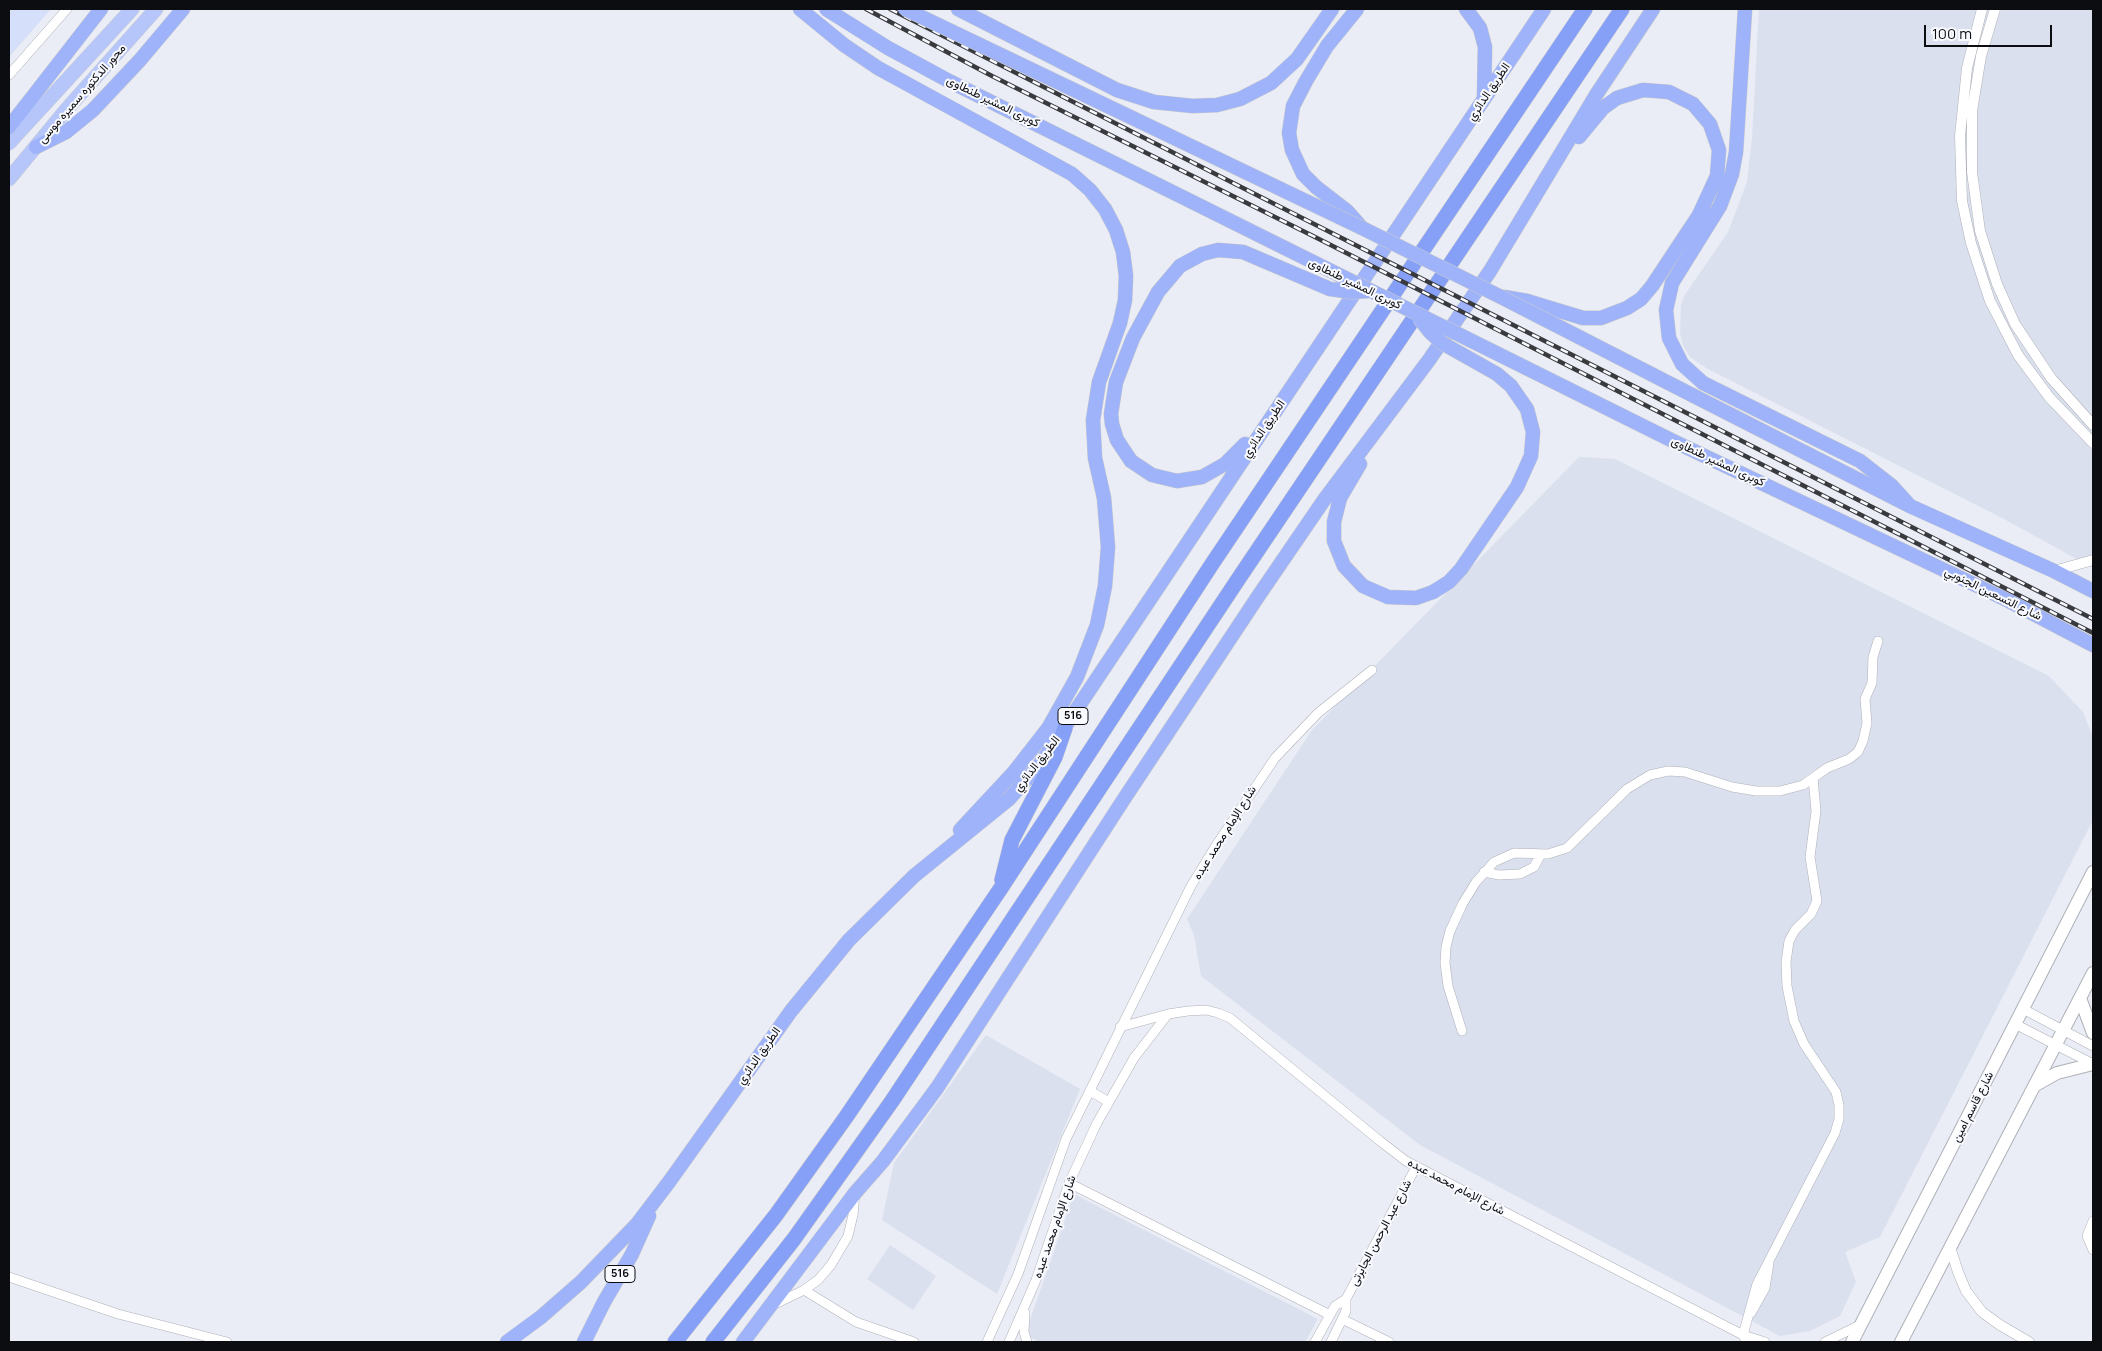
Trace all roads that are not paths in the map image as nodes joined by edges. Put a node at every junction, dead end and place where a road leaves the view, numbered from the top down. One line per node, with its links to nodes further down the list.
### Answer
1 (67, 9): 20 (street)
2 (101, 9): 22 (highway)
3 (132, 9): 23 (main road, محور الدكتوره سميره موسى)
4 (156, 9): 24 (main road, محور الدكتوره سميره موسى)
5 (183, 9): 24 (highway)
6 (800, 9): 47 (highway)
7 (826, 9): 30 (highway, كوبرى المشير طنطاوى, bridge)
8 (906, 9): 27 (highway, bridge)
9 (958, 9): 10 (highway)
10 (1332, 9)
11 (1357, 9): 27 (highway)
12 (1466, 9): 21 (highway)
13 (1544, 9): 21 (highway, الطريق الدائري / 516)
14 (1585, 9): 51 (highway, 516)
15 (1622, 9): 87 (highway)
16 (1653, 9): 25 (highway)
17 (1745, 9): 37 (highway)
18 (1982, 9): 29 (street)
19 (1995, 9): 28 (street)
20 (9, 75)
21 (1484, 99): 33 (highway, الطريق الدائري / 516)
22 (9, 127)
23 (9, 144)
24 (36, 147): 26 (main road, محور الدكتوره سميره موسى)
25 (1558, 159): 31 (highway); 35 (highway)
26 (9, 179)
27 (1362, 228): 31 (highway, bridge)
28 (1997, 284): 29 (street); 34 (street)
29 (1985, 289): 36 (street)
30 (1369, 291): 32 (highway, كوبرى المشير طنطاوى, bridge); 33 (highway, bridge)
31 (1501, 297): 37 (highway, bridge)
32 (1418, 315): 35 (highway, bridge); 38 (highway, كوبرى المشير طنطاوى, bridge)
33 (1286, 396): 45 (highway, الطريق الدائري / 516)
34 (2093, 425)
35 (1370, 436): 69 (highway)
36 (2093, 444)
37 (1910, 506): 40 (highway)
38 (1892, 545): 43 (highway, شارع التسعين الجنوبي)
39 (2093, 560): 40 (street)
40 (2054, 571): 41 (highway)
41 (2093, 591)
42 (1878, 642): 46 (street)
43 (2093, 644)
44 (1372, 670): 57 (street, شارع الإمام محمد عبده)
45 (1065, 728): 47 (highway, الطريق الدائري / 516); 51 (highway)
46 (1813, 778): 48 (street); 82 (street)
47 (944, 850): 70 (highway, الطريق الدائري / 516)
48 (1541, 854): 49 (street); 49 (street)
49 (1484, 872): 59 (street)
50 (2093, 872): 54 (main road, شارع قاسم امين)
51 (1001, 888): 86 (highway, 516)
52 (2093, 973): 53 (main road)
53 (2080, 998): 58 (main road); 60 (main road)
54 (2023, 1009): 56 (main road, شارع قاسم امين); 58 (street)
55 (1168, 1014): 57 (street, شارع الإمام محمد عبده); 66 (street, شارع الإمام محمد عبده); 67 (street, شارع الإمام محمد عبده)
56 (2016, 1024): 61 (street); 81 (main road, شارع قاسم امين)
57 (1120, 1027): 65 (street, شارع الإمام محمد عبده)
58 (2063, 1030): 61 (main road); 62 (street)
59 (1462, 1031)
60 (2093, 1033)
61 (2056, 1045): 63 (street); 64 (main road)
62 (2093, 1046)
63 (2093, 1064): 64 (main road)
64 (2034, 1086): 72 (main road)
65 (1090, 1090): 66 (street); 90 (street, شارع الإمام محمد عبده)
66 (1108, 1102): 68 (street, شارع الإمام محمد عبده)
67 (1416, 1167): 76 (street, شارع عبد الرحمن الجابرتى); 82 (street, شارع الإمام محمد عبده)
68 (1069, 1183): 78 (street, شارع الإمام محمد عبده); 79 (street)
69 (855, 1193): 75 (street); 77 (highway)
70 (653, 1204): 84 (highway, الطريق الدائري / 516); 85 (highway, 516)
71 (2093, 1221): 73 (street)
72 (1950, 1247): 99 (main road); 100 (street)
73 (2093, 1250)
74 (9, 1277): 83 (street)
75 (804, 1290): 77 (street); 89 (street)
76 (1346, 1299): 79 (street, شارع عبد الرحمن الجابرتى); 80 (street, شارع عبد الرحمن الجابرتى)
77 (772, 1305): 88 (highway)
78 (1026, 1306): 91 (street, شارع الإمام محمد عبده); 92 (street)
79 (1330, 1315): 93 (street, شارع عبد الرحمن الجابرتى)
80 (1342, 1319): 94 (street, شارع عبد الرحمن الجابرتى); 95 (street)
81 (1861, 1325): 97 (street); 98 (main road, شارع قاسم امين)
82 (1745, 1338): 96 (street, شارع الإمام محمد عبده)
83 (227, 1342)
84 (507, 1342)
85 (584, 1342)
86 (675, 1342)
87 (713, 1342)
88 (743, 1342)
89 (914, 1342)
90 (987, 1342)
91 (1009, 1342)
92 (1027, 1342)
93 (1315, 1342)
94 (1331, 1342)
95 (1389, 1342)
96 (1765, 1342)
97 (1825, 1342)
98 (1852, 1342)
99 (1901, 1342)
100 (2029, 1342)

